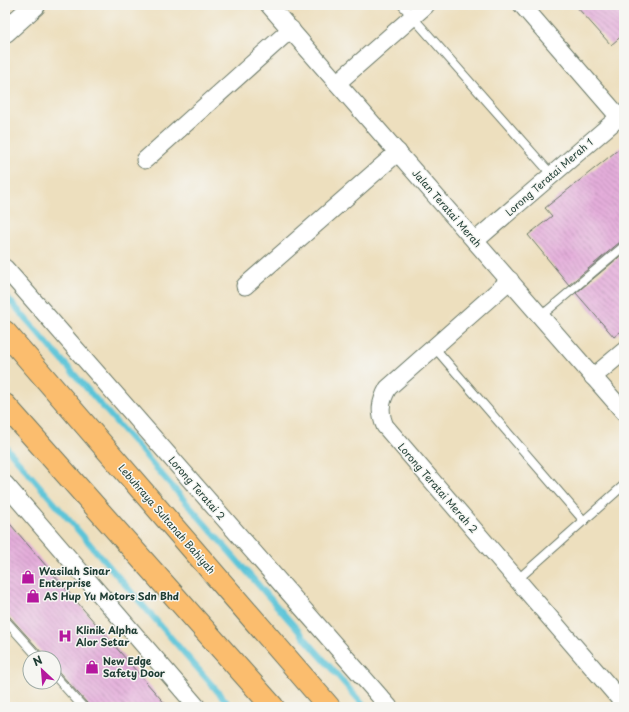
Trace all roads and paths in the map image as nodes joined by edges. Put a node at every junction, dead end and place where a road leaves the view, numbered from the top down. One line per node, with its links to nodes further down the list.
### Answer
1 (35, 5): 7 (street)
2 (269, 5): 6 (street, Jalan Teratai Merah)
3 (426, 5): 5 (street)
4 (522, 5): 9 (street)
5 (407, 11): 8 (street); 12 (lane)
6 (291, 30): 8 (street, Jalan Teratai Merah); 11 (street)
7 (5, 32)
8 (337, 83): 10 (street, Jalan Teratai Merah)
9 (622, 115): 12 (street, Lorong Teratai Merah 1)
10 (398, 152): 13 (street, Jalan Teratai Merah); 17 (street)
11 (145, 160)
12 (552, 175): 13 (street, Lorong Teratai Merah 1)
13 (475, 241): 16 (street, Jalan Teratai Merah)
14 (624, 246): 18 (lane)
15 (5, 268): 37 (street, Lorong Teratai 2)
16 (510, 280): 18 (street, Jalan Teratai Merah); 20 (street, Lorong Teratai Merah 2)
17 (245, 286)
18 (541, 316): 22 (street, Jalan Teratai Merah)
19 (5, 332): 36 (main road, Lebuhraya Sultanah Bahiyah)
20 (434, 347): 27 (lane); 28 (street, Lorong Teratai Merah 2)
21 (624, 351): 22 (street)
22 (594, 377): 24 (street, Jalan Teratai Merah)
23 (5, 405): 35 (main road)
24 (624, 412)
25 (5, 484): 34 (street)
26 (624, 486): 27 (lane)
27 (584, 520): 28 (lane)
28 (517, 580): 32 (street, Lorong Teratai Merah 2)
29 (5, 620): 30 (lane)
30 (32, 650)
31 (62, 684): 33 (lane)
32 (624, 704)
33 (83, 707)
34 (197, 707)
35 (273, 707)
36 (329, 707)
37 (389, 707)

